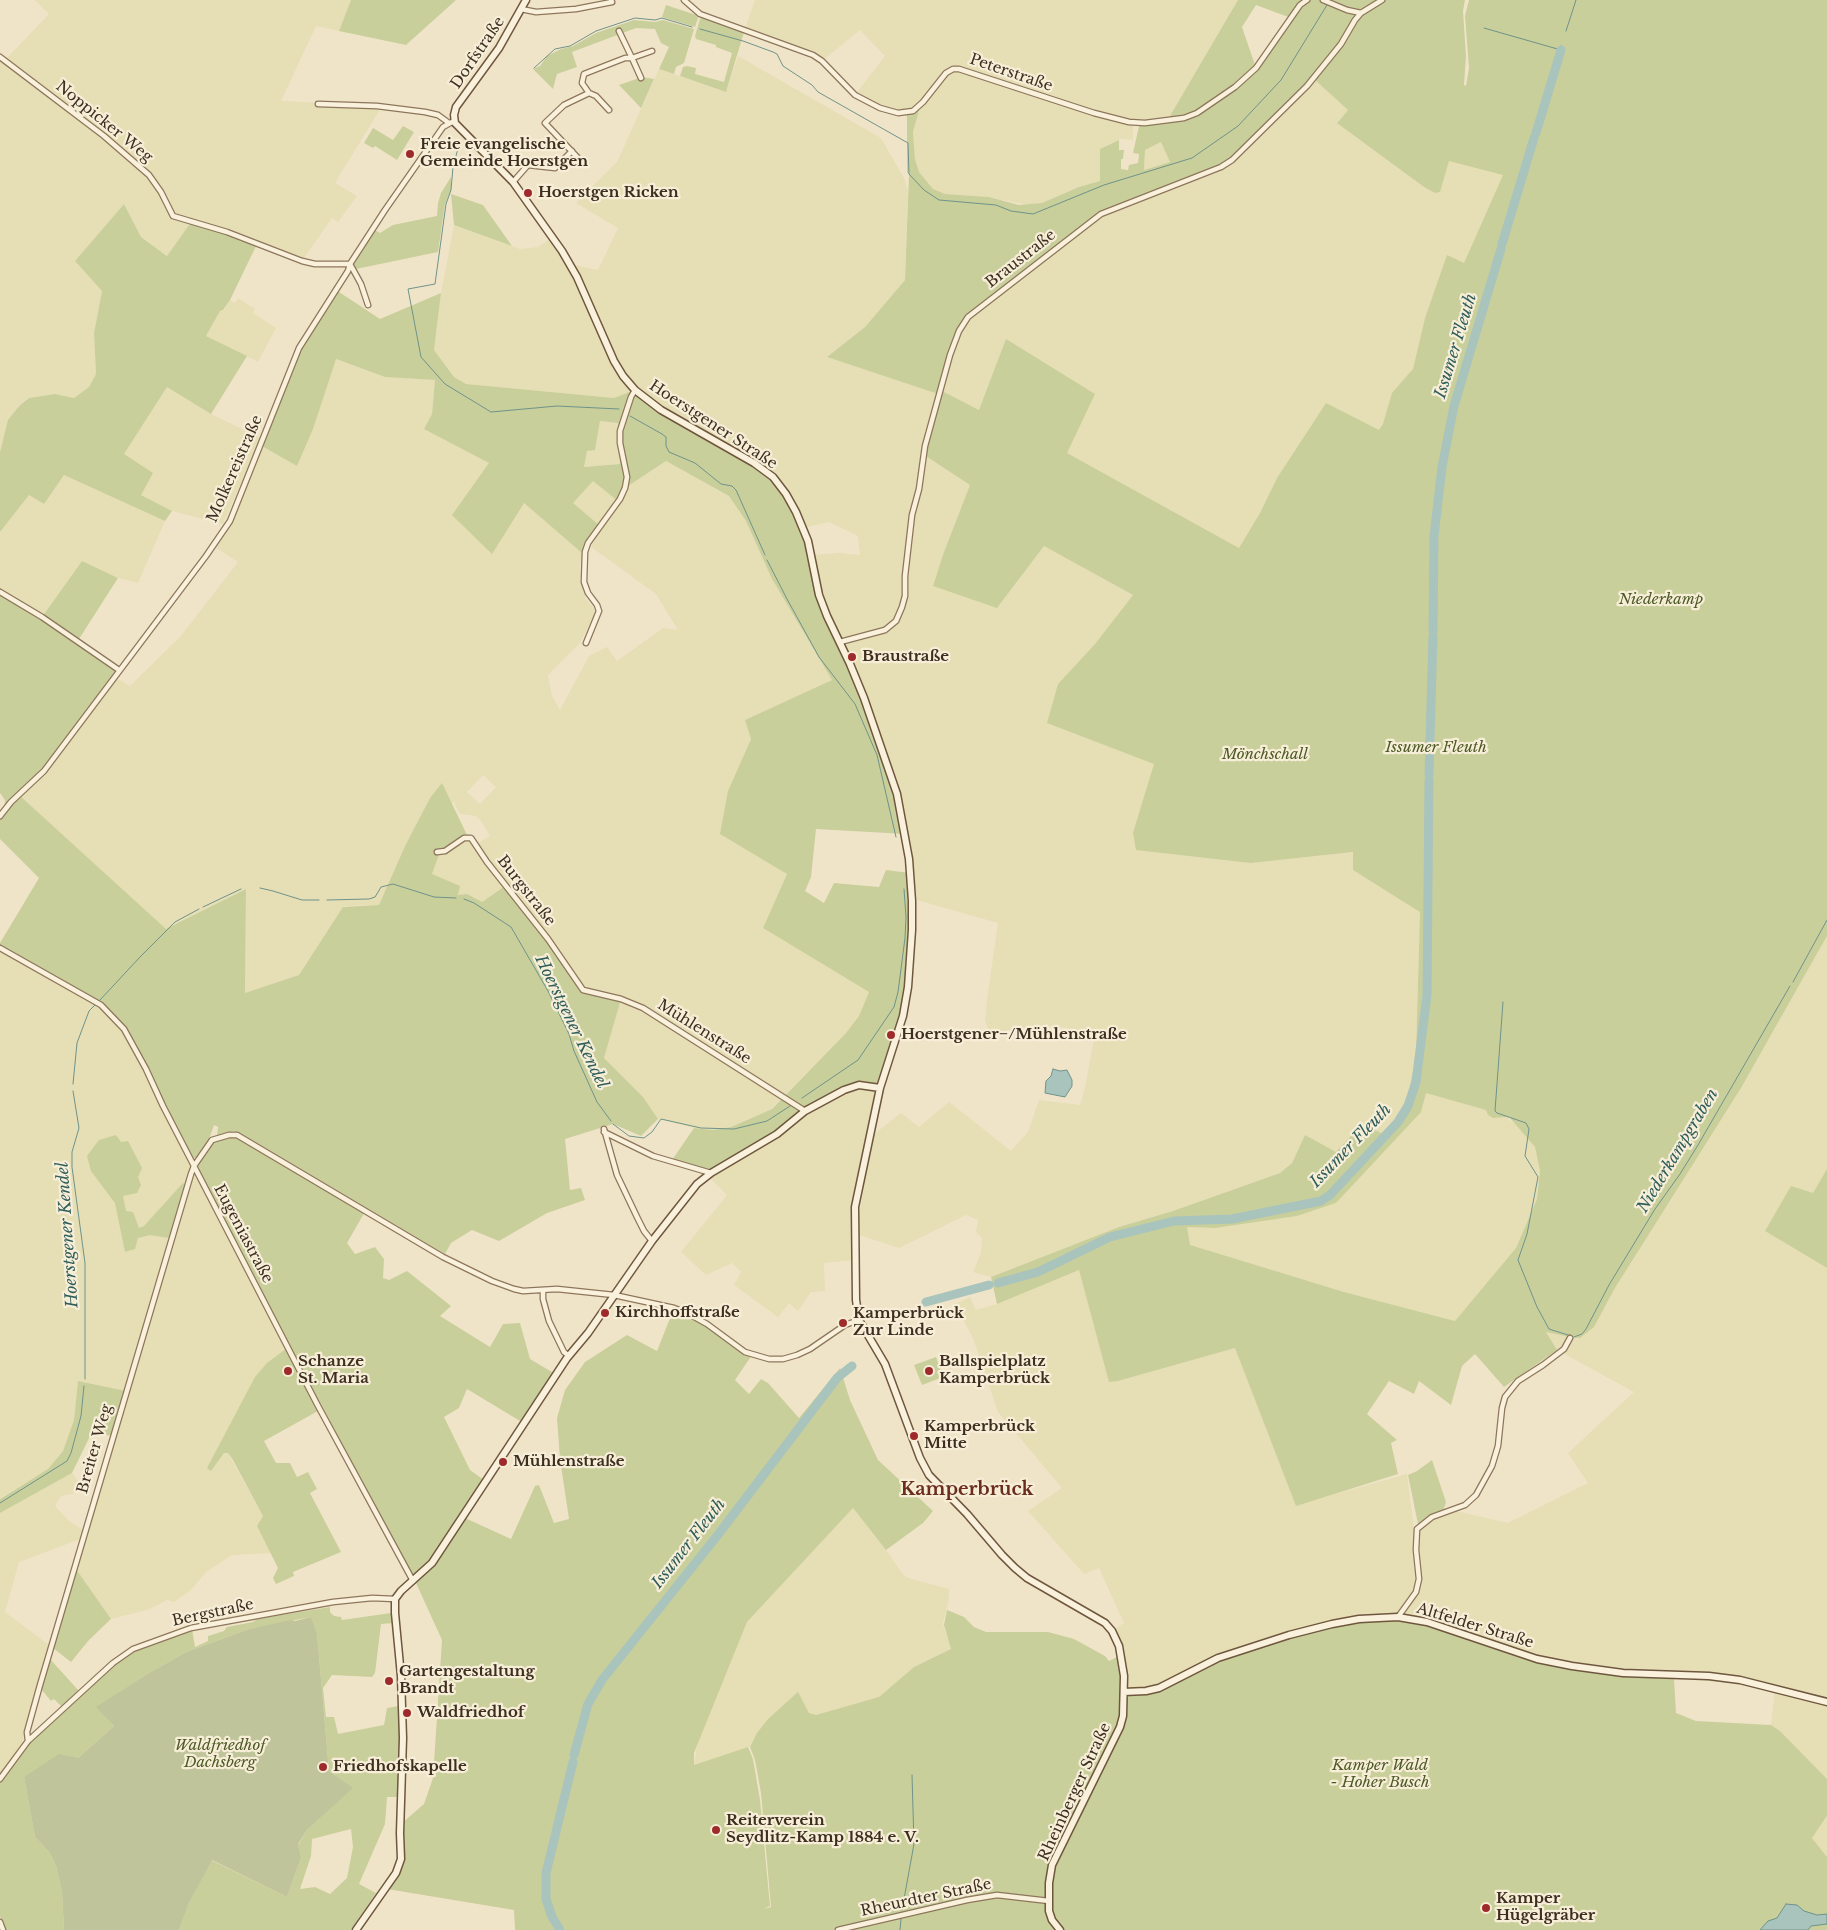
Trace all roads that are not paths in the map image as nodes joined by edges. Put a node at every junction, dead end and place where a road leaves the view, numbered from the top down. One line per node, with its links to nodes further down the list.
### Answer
1 (526, 0): 7 (main road, Dorfstraße)
2 (1307, 0): 6 (street, Peterstraße)
3 (1323, 0): 8 (street)
4 (1382, 0): 8 (street, Braustraße)
5 (611, 1): 7 (street)
6 (685, 1)
7 (521, 9): 17 (main road, Dorfstraße)
8 (1361, 13): 25 (street, Braustraße)
9 (619, 31): 12 (street)
10 (652, 51): 12 (street)
11 (0, 57): 21 (street, Noppicker Weg)
12 (632, 58): 13 (street); 14 (street)
13 (641, 78)
14 (589, 92): 16 (street); 18 (street)
15 (318, 104): 17 (street)
16 (609, 110)
17 (451, 122): 20 (main road, Hoerstgener Straße); 21 (street, Molkereistraße)
18 (572, 151): 19 (street); 20 (street)
19 (578, 158)
20 (513, 182): 23 (main road, Hoerstgener Straße)
21 (350, 264): 22 (street); 27 (street, Molkereistraße)
22 (368, 305)
23 (635, 390): 25 (main road, Hoerstgener Straße); 26 (street)
24 (0, 592): 27 (street)
25 (840, 642): 32 (main road, Hoerstgener Straße)
26 (586, 643)
27 (119, 670): 28 (street, Molkereistraße)
28 (0, 816)
29 (438, 852): 31 (street, Burgstraße)
30 (0, 948): 34 (street, Eugeniastraße)
31 (583, 990): 33 (street, Mühlenstraße)
32 (880, 1088): 33 (main road); 39 (main road, Hoerstgener Straße)
33 (805, 1111): 35 (main road)
34 (194, 1166): 37 (street); 42 (street, Eugeniastraße); 47 (street, Breiter Weg)
35 (711, 1173): 36 (main road); 36 (street)
36 (652, 1241): 38 (main road)
37 (543, 1290): 38 (street); 41 (street)
38 (614, 1295): 39 (street); 41 (main road)
39 (859, 1320): 45 (main road, Hoerstgener Straße)
40 (1570, 1338): 44 (street)
41 (569, 1356): 42 (main road)
42 (413, 1581): 43 (main road)
43 (396, 1599): 47 (street, Bergstraße); 52 (main road)
44 (1398, 1617): 45 (main road, Altfelder Straße); 46 (main road, Altfelder Straße)
45 (1124, 1692): 49 (main road, Rheinberger Straße)
46 (1827, 1702)
47 (28, 1741): 48 (street, Bergstraße)
48 (0, 1779)
49 (1049, 1901): 53 (street, Rheurdter Straße); 54 (main road, Rheinberger Straße)
50 (0, 1922): 51 (street)
51 (3, 1930)
52 (356, 1930)
53 (838, 1930)
54 (1060, 1930)

